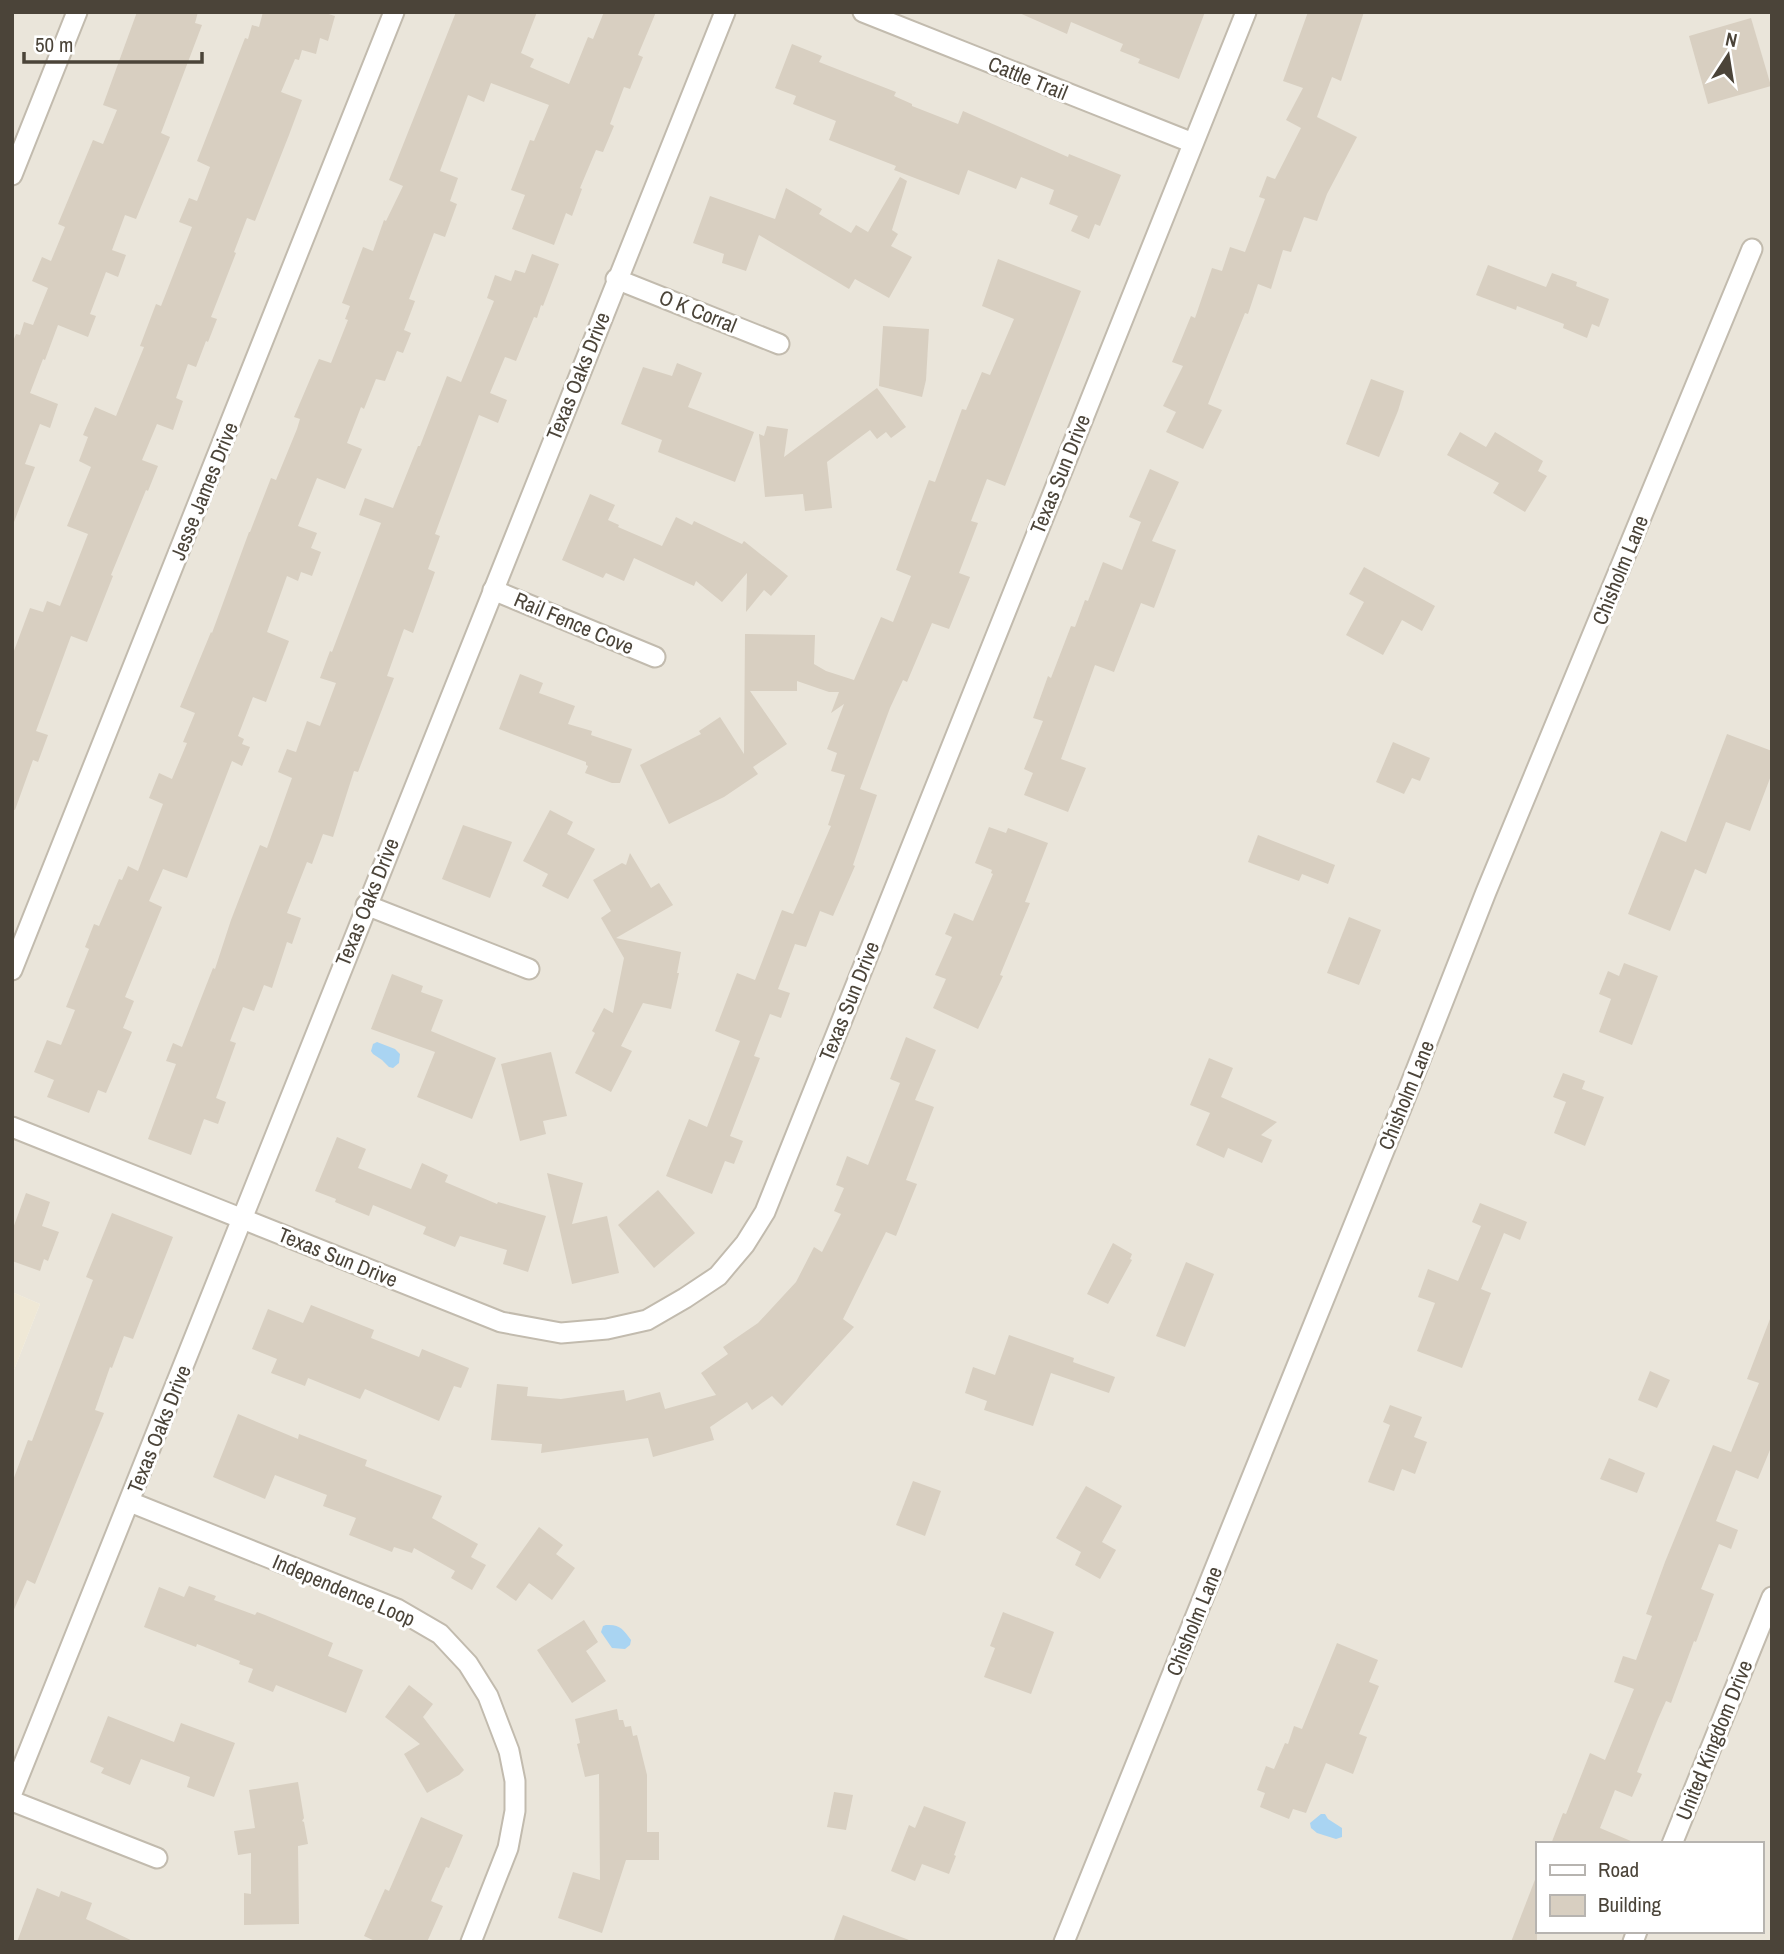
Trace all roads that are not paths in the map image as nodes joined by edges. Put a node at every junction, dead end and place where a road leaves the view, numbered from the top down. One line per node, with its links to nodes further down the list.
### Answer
1 (78, 12): 7 (street)
2 (394, 12): 15 (street, Jesse James Drive)
3 (724, 12): 9 (street, Texas Oaks Drive)
4 (863, 12): 6 (street, Cattle Trail)
5 (1246, 12): 6 (street, Texas Sun Drive)
6 (1193, 143): 17 (street, Texas Sun Drive)
7 (12, 175)
8 (1752, 249): 25 (street, Chisholm Lane)
9 (616, 279): 10 (street, O K Corral); 11 (street, Texas Oaks Drive)
10 (779, 344)
11 (493, 590): 12 (street, Rail Fence Cove); 13 (street, Texas Oaks Drive)
12 (655, 657)
13 (366, 905): 14 (street); 17 (street, Texas Oaks Drive)
14 (529, 969)
15 (12, 970)
16 (12, 1127): 17 (street, Texas Sun Drive)
17 (243, 1219): 18 (street, Texas Oaks Drive)
18 (130, 1502): 20 (street, Texas Oaks Drive); 24 (street, Independence Loop)
19 (1772, 1597): 22 (street, United Kingdom Drive)
20 (12, 1793)
21 (12, 1801): 23 (street)
22 (1673, 1842)
23 (157, 1858)
24 (471, 1942)
25 (1064, 1942)

